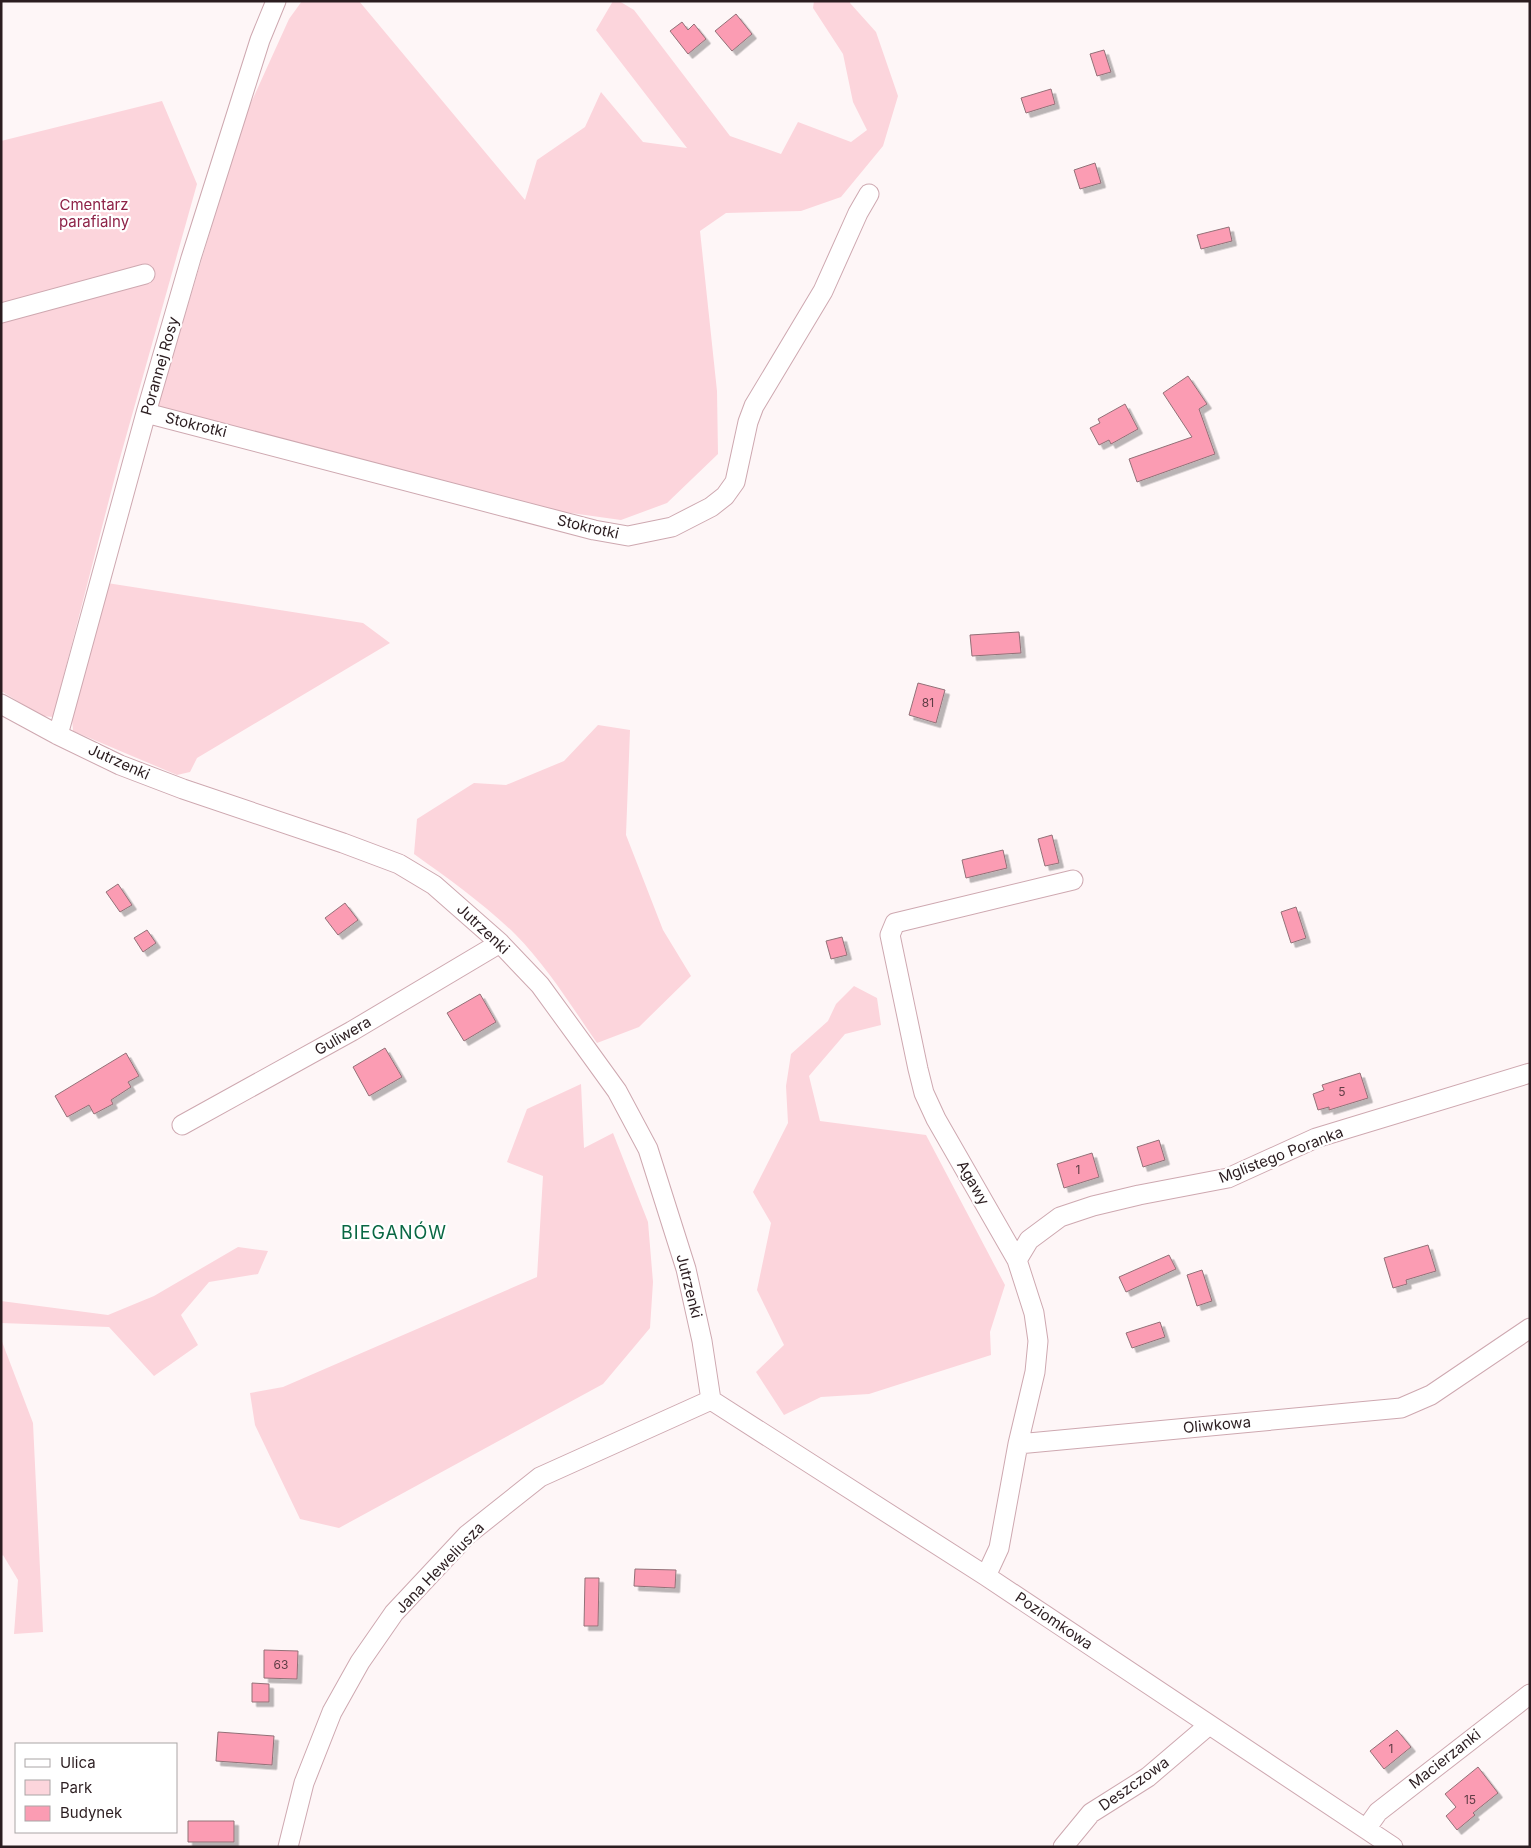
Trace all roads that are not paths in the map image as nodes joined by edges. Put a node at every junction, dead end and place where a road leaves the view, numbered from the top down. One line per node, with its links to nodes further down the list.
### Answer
1 (276, 1): 5 (street, Porannej Rosy)
2 (869, 194): 5 (street, Stokrotki)
3 (145, 274): 4 (street)
4 (1, 313)
5 (146, 413): 7 (street, Porannej Rosy)
6 (1, 704): 7 (street, Jutrzenki)
7 (58, 735): 9 (street, Jutrzenki)
8 (1073, 880): 12 (street, Agawy)
9 (500, 943): 11 (street, Guliwera); 14 (street, Jutrzenki)
10 (1530, 1073): 12 (street, Mglistego Poranka)
11 (182, 1125)
12 (1017, 1260): 15 (street, Agawy)
13 (1530, 1328): 15 (street, Oliwkowa)
14 (711, 1400): 16 (street, Poziomkowa); 20 (street, Jana Heweliusza)
15 (1018, 1444): 16 (street)
16 (986, 1576): 18 (street, Poziomkowa)
17 (1530, 1694): 19 (street, Macierzanki)
18 (1209, 1725): 19 (street, Poziomkowa); 21 (street, Deszczowa)
19 (1366, 1829): 22 (street, Poziomkowa)
20 (288, 1847)
21 (1063, 1847)
22 (1393, 1847)

